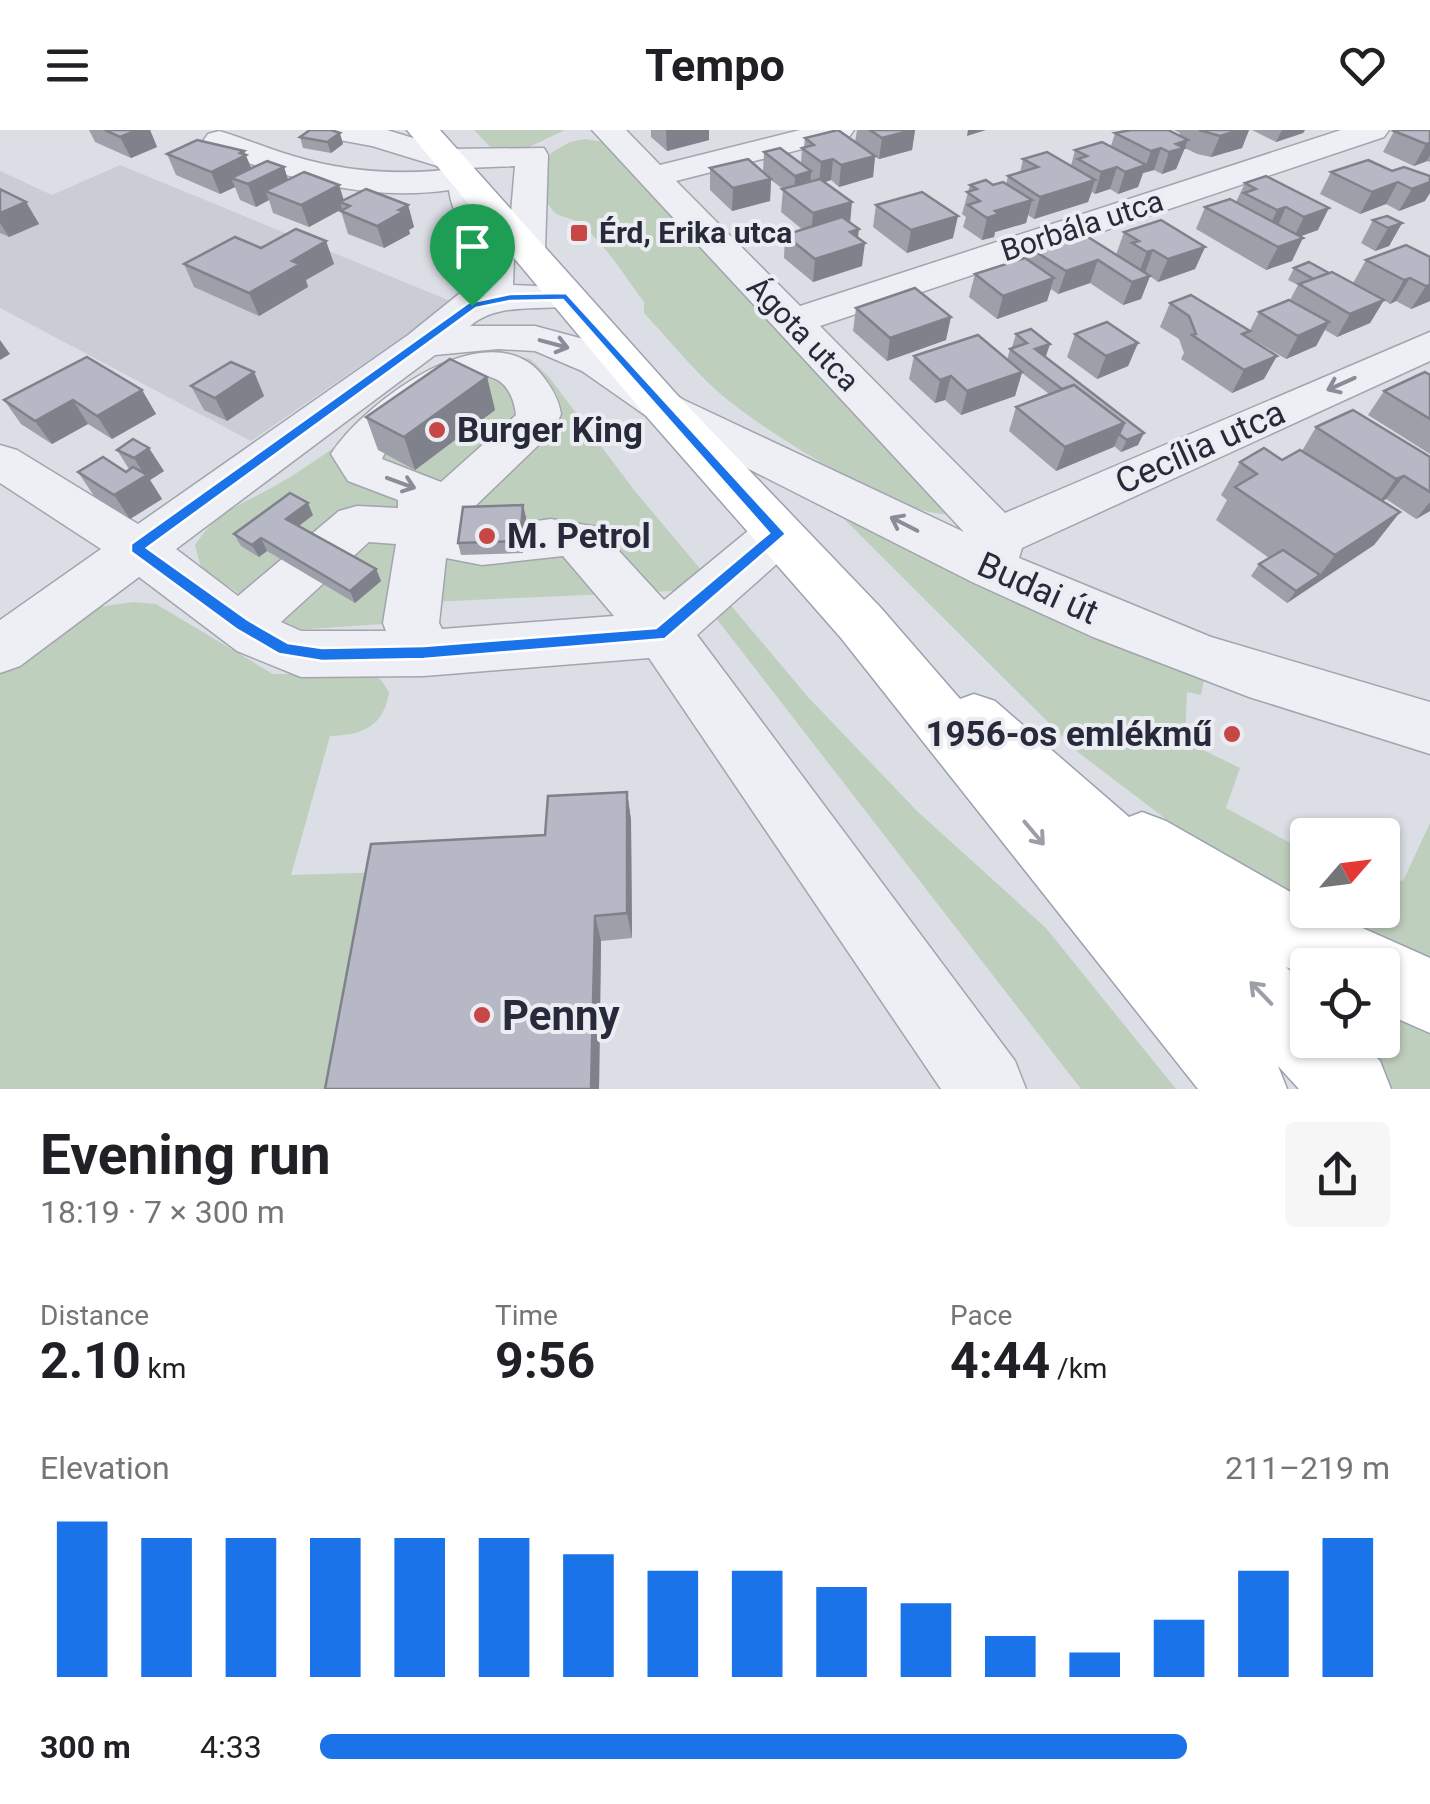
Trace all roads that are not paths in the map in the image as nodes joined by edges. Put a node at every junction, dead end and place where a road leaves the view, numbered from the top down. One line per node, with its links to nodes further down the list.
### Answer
1 (334, 130): 7 (street)
2 (423, 130): 7 (main road, Budai út)
3 (838, 130): 8 (street)
4 (1373, 130): 12 (street, Borbála utca)
5 (572, 138): 7 (street); 8 (street, Ágota utca); 9 (street)
6 (220, 141): 7 (street)
7 (454, 156): 9 (main road, Budai út); 11 (street)
8 (650, 177): 12 (street, Ágota utca)
9 (526, 250): 10 (main road, Budai út)
10 (566, 296): 11 (street); 13 (street); 15 (main road, Budai út)
11 (472, 306): 13 (street)
12 (791, 322): 20 (street, Ágota utca)
13 (423, 344): 15 (street, one-way to 15); 19 (street)
14 (1430, 345): 20 (street, Cecília utca, one-way to 20)
15 (663, 407): 18 (main road, Budai út); 20 (street, Budai út, one-way to 15)
16 (0, 461): 19 (street)
17 (424, 526): 17 (street, one-way to 17); 22 (street); 23 (street); 25 (street)
18 (778, 534): 21 (main road, Budai út); 23 (street)
19 (136, 548): 22 (street); 24 (street)
20 (995, 552): 26 (street, Budai út)
21 (861, 623): 27 (main road, Budai út); 32 (main road, Budai út, one-way to 32)
22 (242, 624): 25 (street)
23 (660, 634): 25 (street); 31 (street)
24 (0, 650)
25 (424, 652)
26 (1430, 728)
27 (1066, 798): 28 (main road); 33 (main road, Budai út, one-way to 27)
28 (1325, 948)
29 (1400, 982): 30 (main road)
30 (1430, 996)
31 (987, 1089)
32 (1248, 1089)
33 (1352, 1089)

